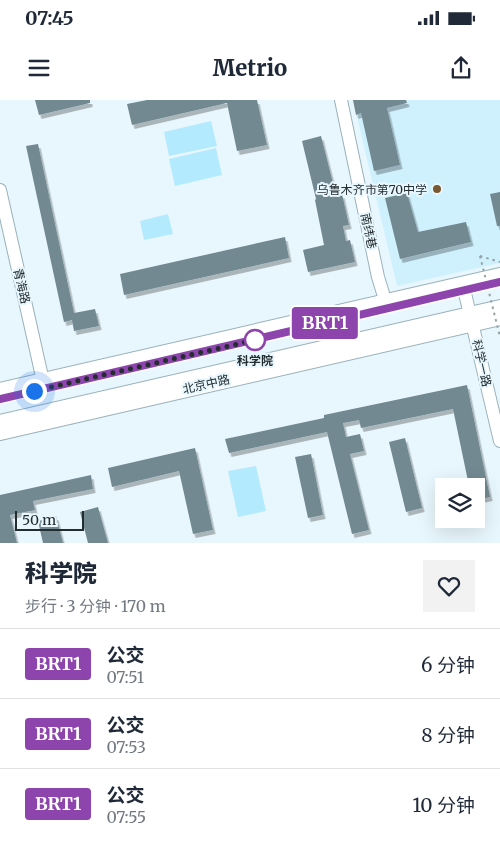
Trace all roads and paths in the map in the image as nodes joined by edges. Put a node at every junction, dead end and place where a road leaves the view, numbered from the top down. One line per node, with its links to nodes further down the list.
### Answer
1 (341, 100): 7 (street, 南纬巷)
2 (0, 190): 12 (street, 青海路)
3 (500, 262): 11 (path, bridge)
4 (500, 276): 6 (main road)
5 (500, 282): 6 (street)
6 (463, 288): 7 (main road); 10 (street, 科学一路); 14 (street)
7 (386, 303): 12 (main road)
8 (500, 306): 10 (street)
9 (500, 316): 10 (main road, 北京中路)
10 (471, 318): 15 (street); 16 (main road, 北京中路); 17 (street, 科学一路)
11 (500, 337)
12 (43, 381): 13 (main road)
13 (0, 391)
14 (0, 399)
15 (0, 421)
16 (0, 432)
17 (500, 441)

